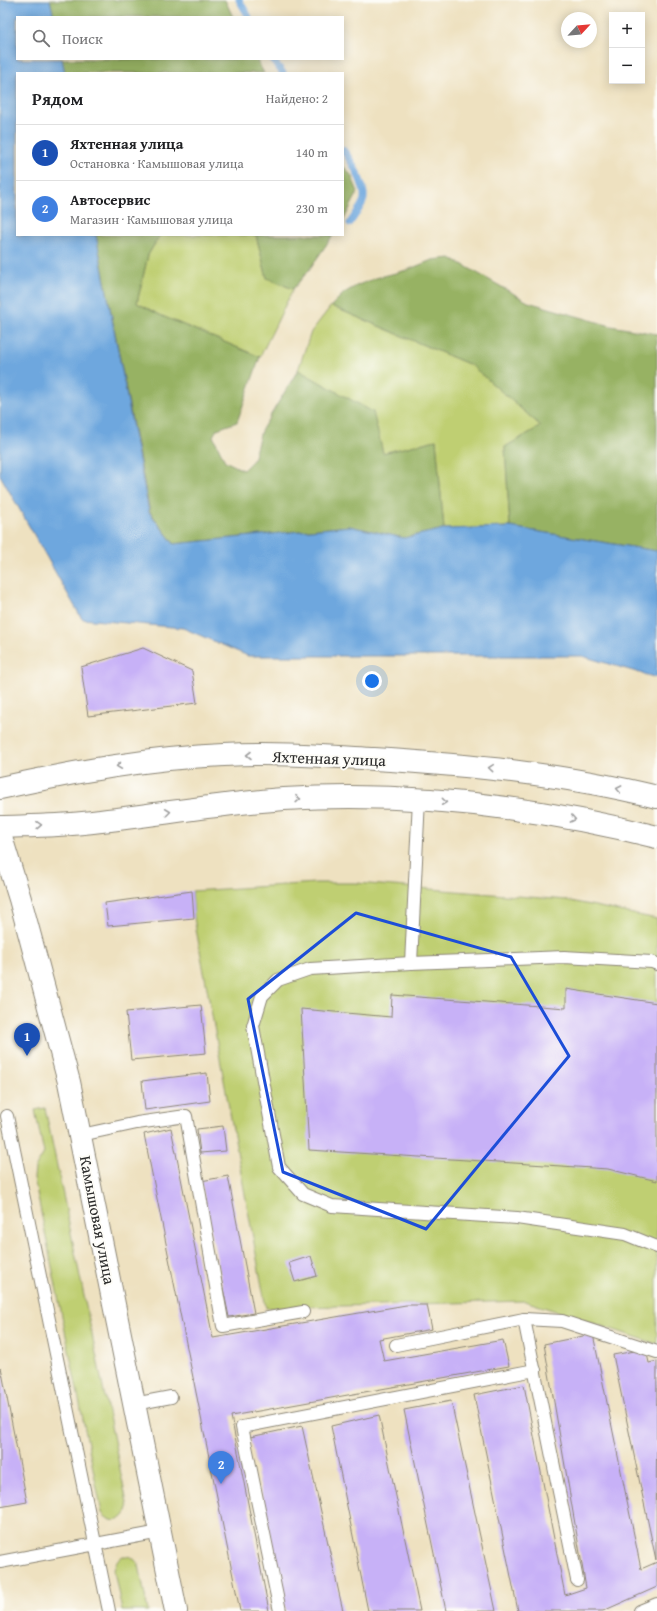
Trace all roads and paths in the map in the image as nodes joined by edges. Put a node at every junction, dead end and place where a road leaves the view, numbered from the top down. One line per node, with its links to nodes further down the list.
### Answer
1 (0, 788): 2 (main road, Яхтенная улица, one-way to 1)
2 (657, 797)
3 (418, 799): 4 (main road, one-way to 3); 6 (main road, one-way to 6); 7 (lane)
4 (0, 827)
5 (0, 834): 10 (main road, Камышовая улица)
6 (657, 836)
7 (411, 963): 8 (lane); 11 (lane)
8 (657, 964)
9 (7, 1116): 20 (lane)
10 (81, 1135): 12 (lane); 18 (main road, Камышовая улица)
11 (657, 1247)
12 (303, 1312)
13 (524, 1319): 14 (lane); 15 (lane); 16 (lane)
14 (396, 1345)
15 (657, 1352)
16 (534, 1370): 22 (lane); 26 (lane)
17 (171, 1397): 18 (lane)
18 (134, 1404): 19 (main road, Камышовая улица)
19 (160, 1532): 20 (lane); 25 (main road, Камышовая улица)
20 (95, 1544): 21 (lane); 24 (lane)
21 (0, 1562)
22 (577, 1580)
23 (657, 1604): 27 (lane)
24 (109, 1611)
25 (176, 1611)
26 (280, 1611)
27 (640, 1611)

